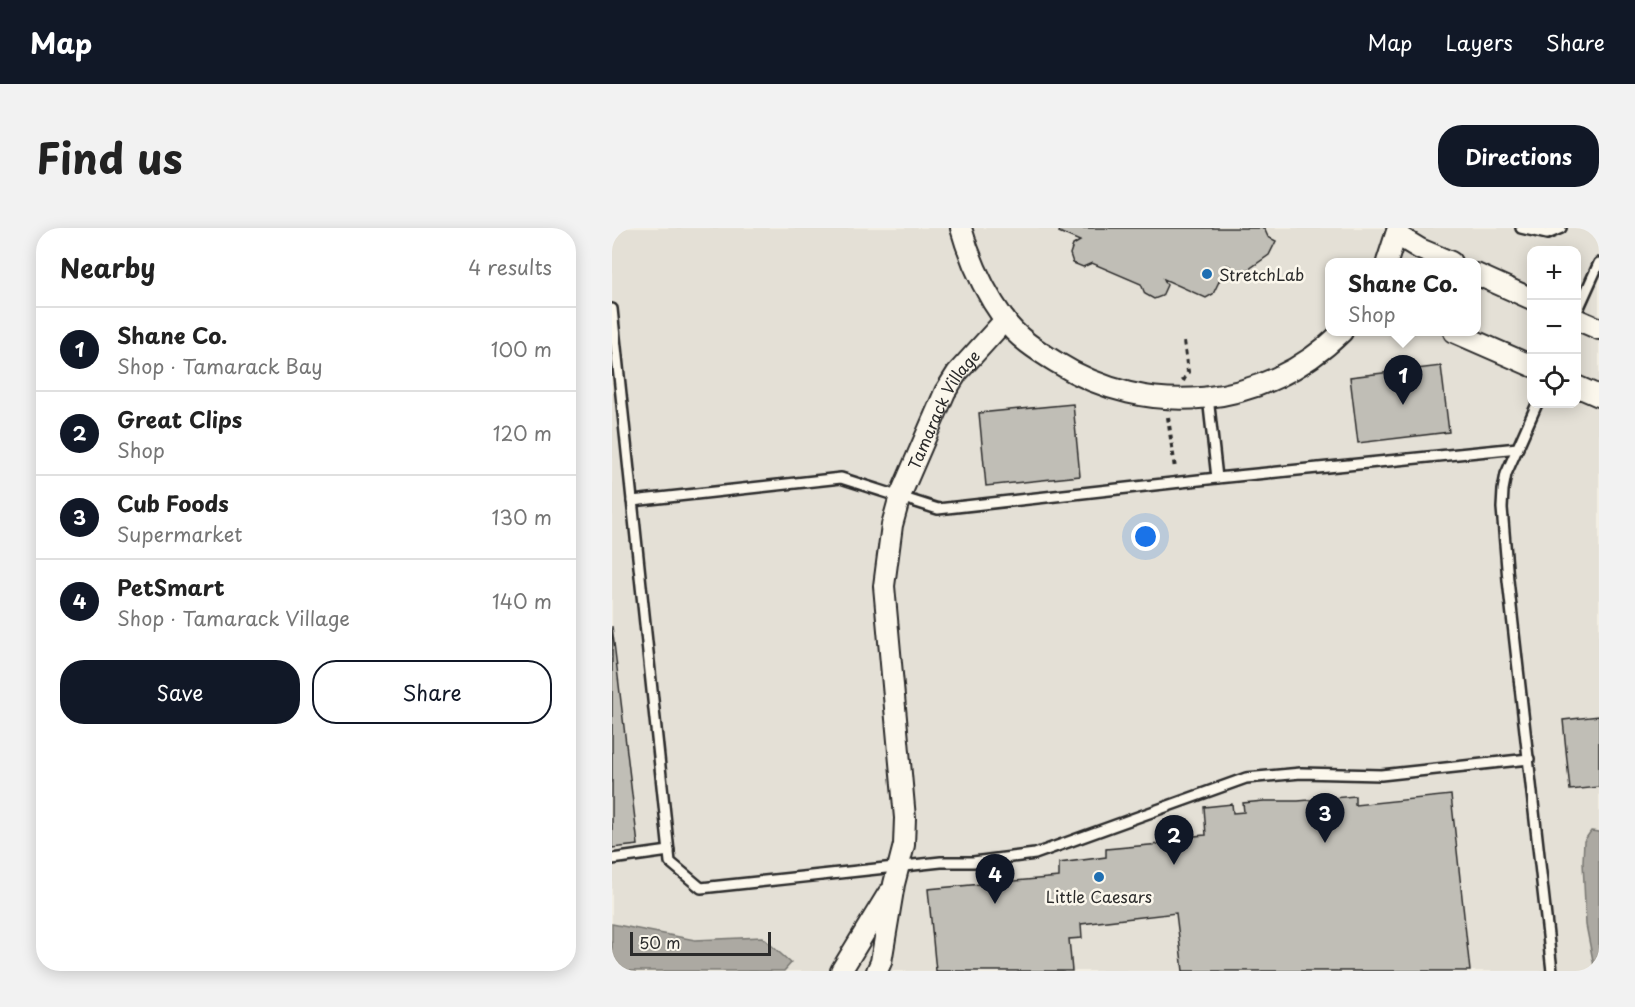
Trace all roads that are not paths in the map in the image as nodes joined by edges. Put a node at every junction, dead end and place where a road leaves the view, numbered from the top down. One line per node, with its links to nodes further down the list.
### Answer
1 (961, 228): 12 (street)
2 (1521, 228): 3 (lane)
3 (1561, 228)
4 (1397, 231): 5 (street); 6 (street)
5 (1388, 258)
6 (1441, 258)
7 (1599, 264): 10 (lane)
8 (1481, 276): 9 (street)
9 (1527, 297)
10 (1581, 305)
11 (612, 309): 25 (lane)
12 (1005, 320): 20 (street); 24 (street, Tamarack Village)
13 (1581, 320): 14 (street)
14 (1599, 329)
15 (1337, 336): 20 (street)
16 (1463, 336): 17 (street)
17 (1527, 364)
18 (1581, 388): 19 (street)
19 (1599, 396)
20 (1208, 397): 23 (lane)
21 (1535, 408): 22 (lane)
22 (1518, 448): 23 (lane); 26 (lane)
23 (1217, 478): 24 (lane)
24 (900, 496): 25 (lane); 29 (street, Tamarack Village)
25 (632, 501): 27 (lane)
26 (1529, 759): 29 (lane); 32 (lane)
27 (669, 851): 28 (lane); 29 (lane)
28 (612, 859)
29 (896, 875): 30 (street, Tamarack Village); 31 (street, Tamarack Village)
30 (841, 971)
31 (877, 971)
32 (1552, 971)

